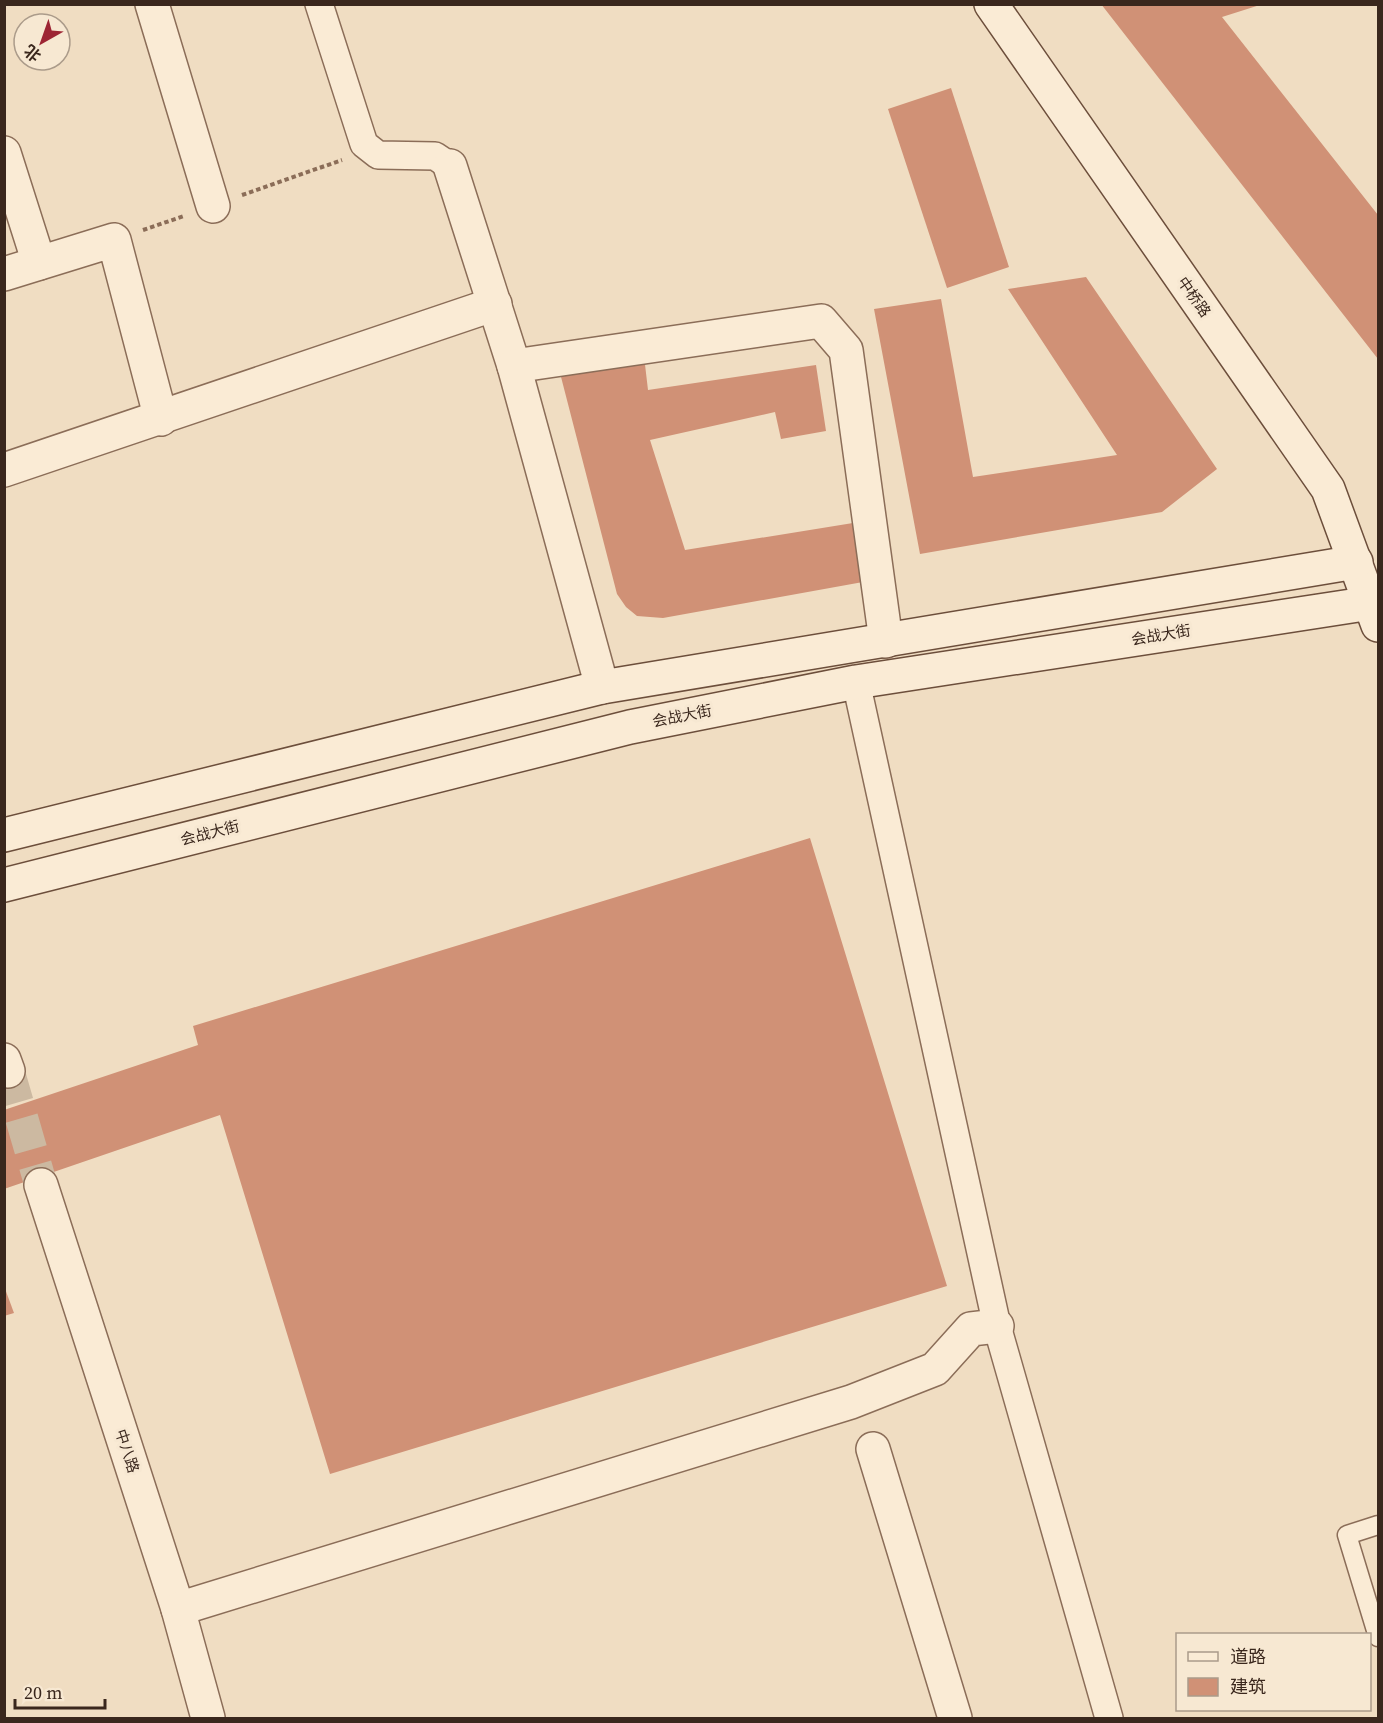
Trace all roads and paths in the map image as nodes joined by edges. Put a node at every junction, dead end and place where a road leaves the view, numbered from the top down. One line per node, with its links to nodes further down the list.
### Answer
1 (152, 4): 6 (street)
2 (319, 4): 5 (street)
3 (991, 4): 13 (street, 中桥路)
4 (4, 153): 7 (street)
5 (450, 166): 9 (street)
6 (213, 206)
7 (39, 263): 8 (street); 11 (street)
8 (4, 274)
9 (495, 304): 10 (street); 11 (street)
10 (514, 366): 15 (street); 17 (street)
11 (161, 419): 12 (street)
12 (4, 470)
13 (1356, 562): 14 (street, 中桥路); 15 (street)
14 (1376, 612): 16 (street, 会战大街)
15 (886, 641): 17 (street)
16 (856, 682): 19 (street, 会战大街); 21 (street)
17 (602, 687): 18 (street)
18 (4, 835)
19 (4, 885)
20 (41, 1185): 24 (street, 中八路)
21 (997, 1326): 24 (street); 28 (street)
22 (873, 1449): 27 (street)
23 (1378, 1525): 25 (lane)
24 (178, 1609): 26 (street, 中八路)
25 (1378, 1637)
26 (208, 1719)
27 (955, 1719)
28 (1109, 1719)

